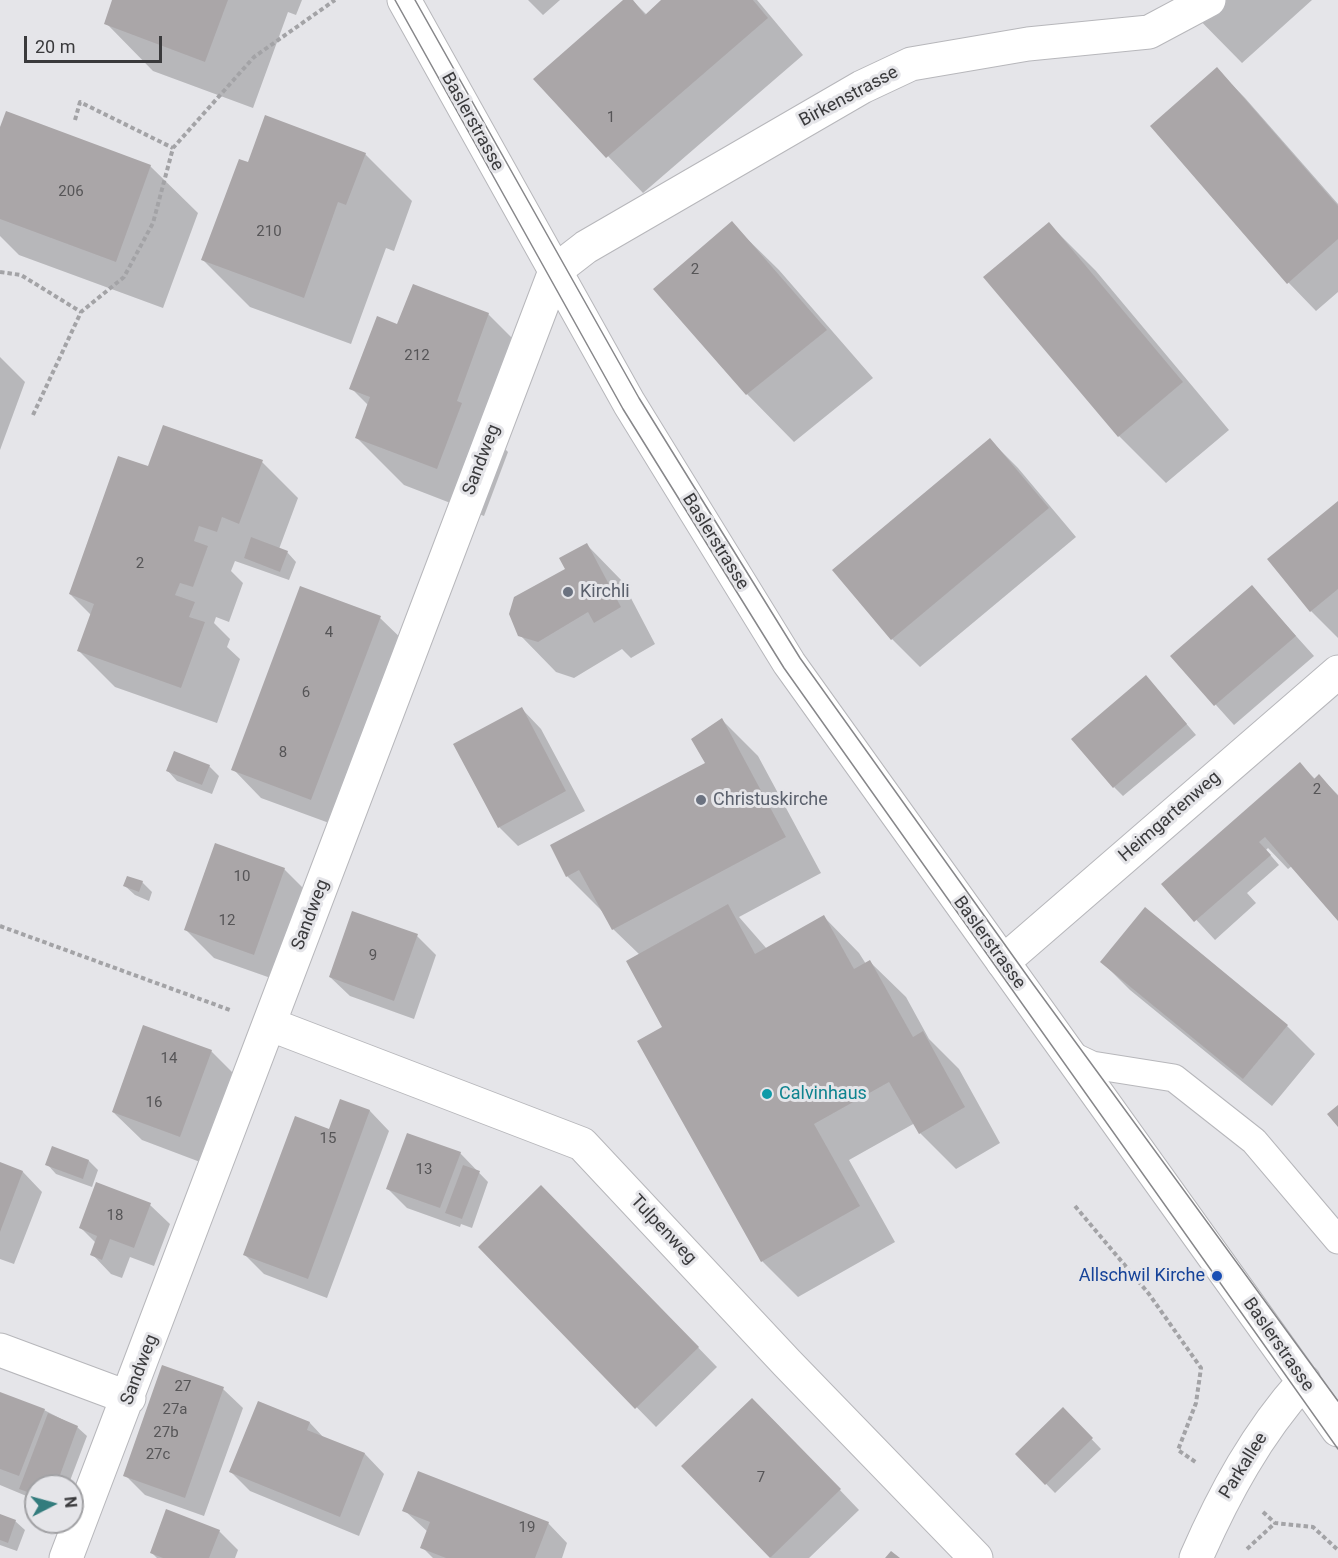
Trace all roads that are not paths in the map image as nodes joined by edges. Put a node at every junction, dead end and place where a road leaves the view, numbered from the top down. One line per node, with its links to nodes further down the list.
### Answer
1 (404, 0): 3 (street, Baslerstrasse)
2 (1209, 0): 3 (street, Birkenstrasse)
3 (555, 272): 5 (street, Baslerstrasse); 6 (street, Sandweg)
4 (1338, 672): 5 (street, Heimgartenweg)
5 (1003, 963): 7 (street, Baslerstrasse)
6 (269, 1024): 11 (street, Sandweg); 14 (street, Tulpenweg)
7 (1071, 1055): 8 (lane); 10 (street, Baslerstrasse)
8 (1338, 1240)
9 (0, 1350): 11 (street)
10 (1304, 1381): 12 (street, Baslerstrasse); 15 (street, Parkallee)
11 (129, 1398): 13 (street, Sandweg)
12 (1338, 1430)
13 (66, 1558)
14 (976, 1558)
15 (1196, 1558)

